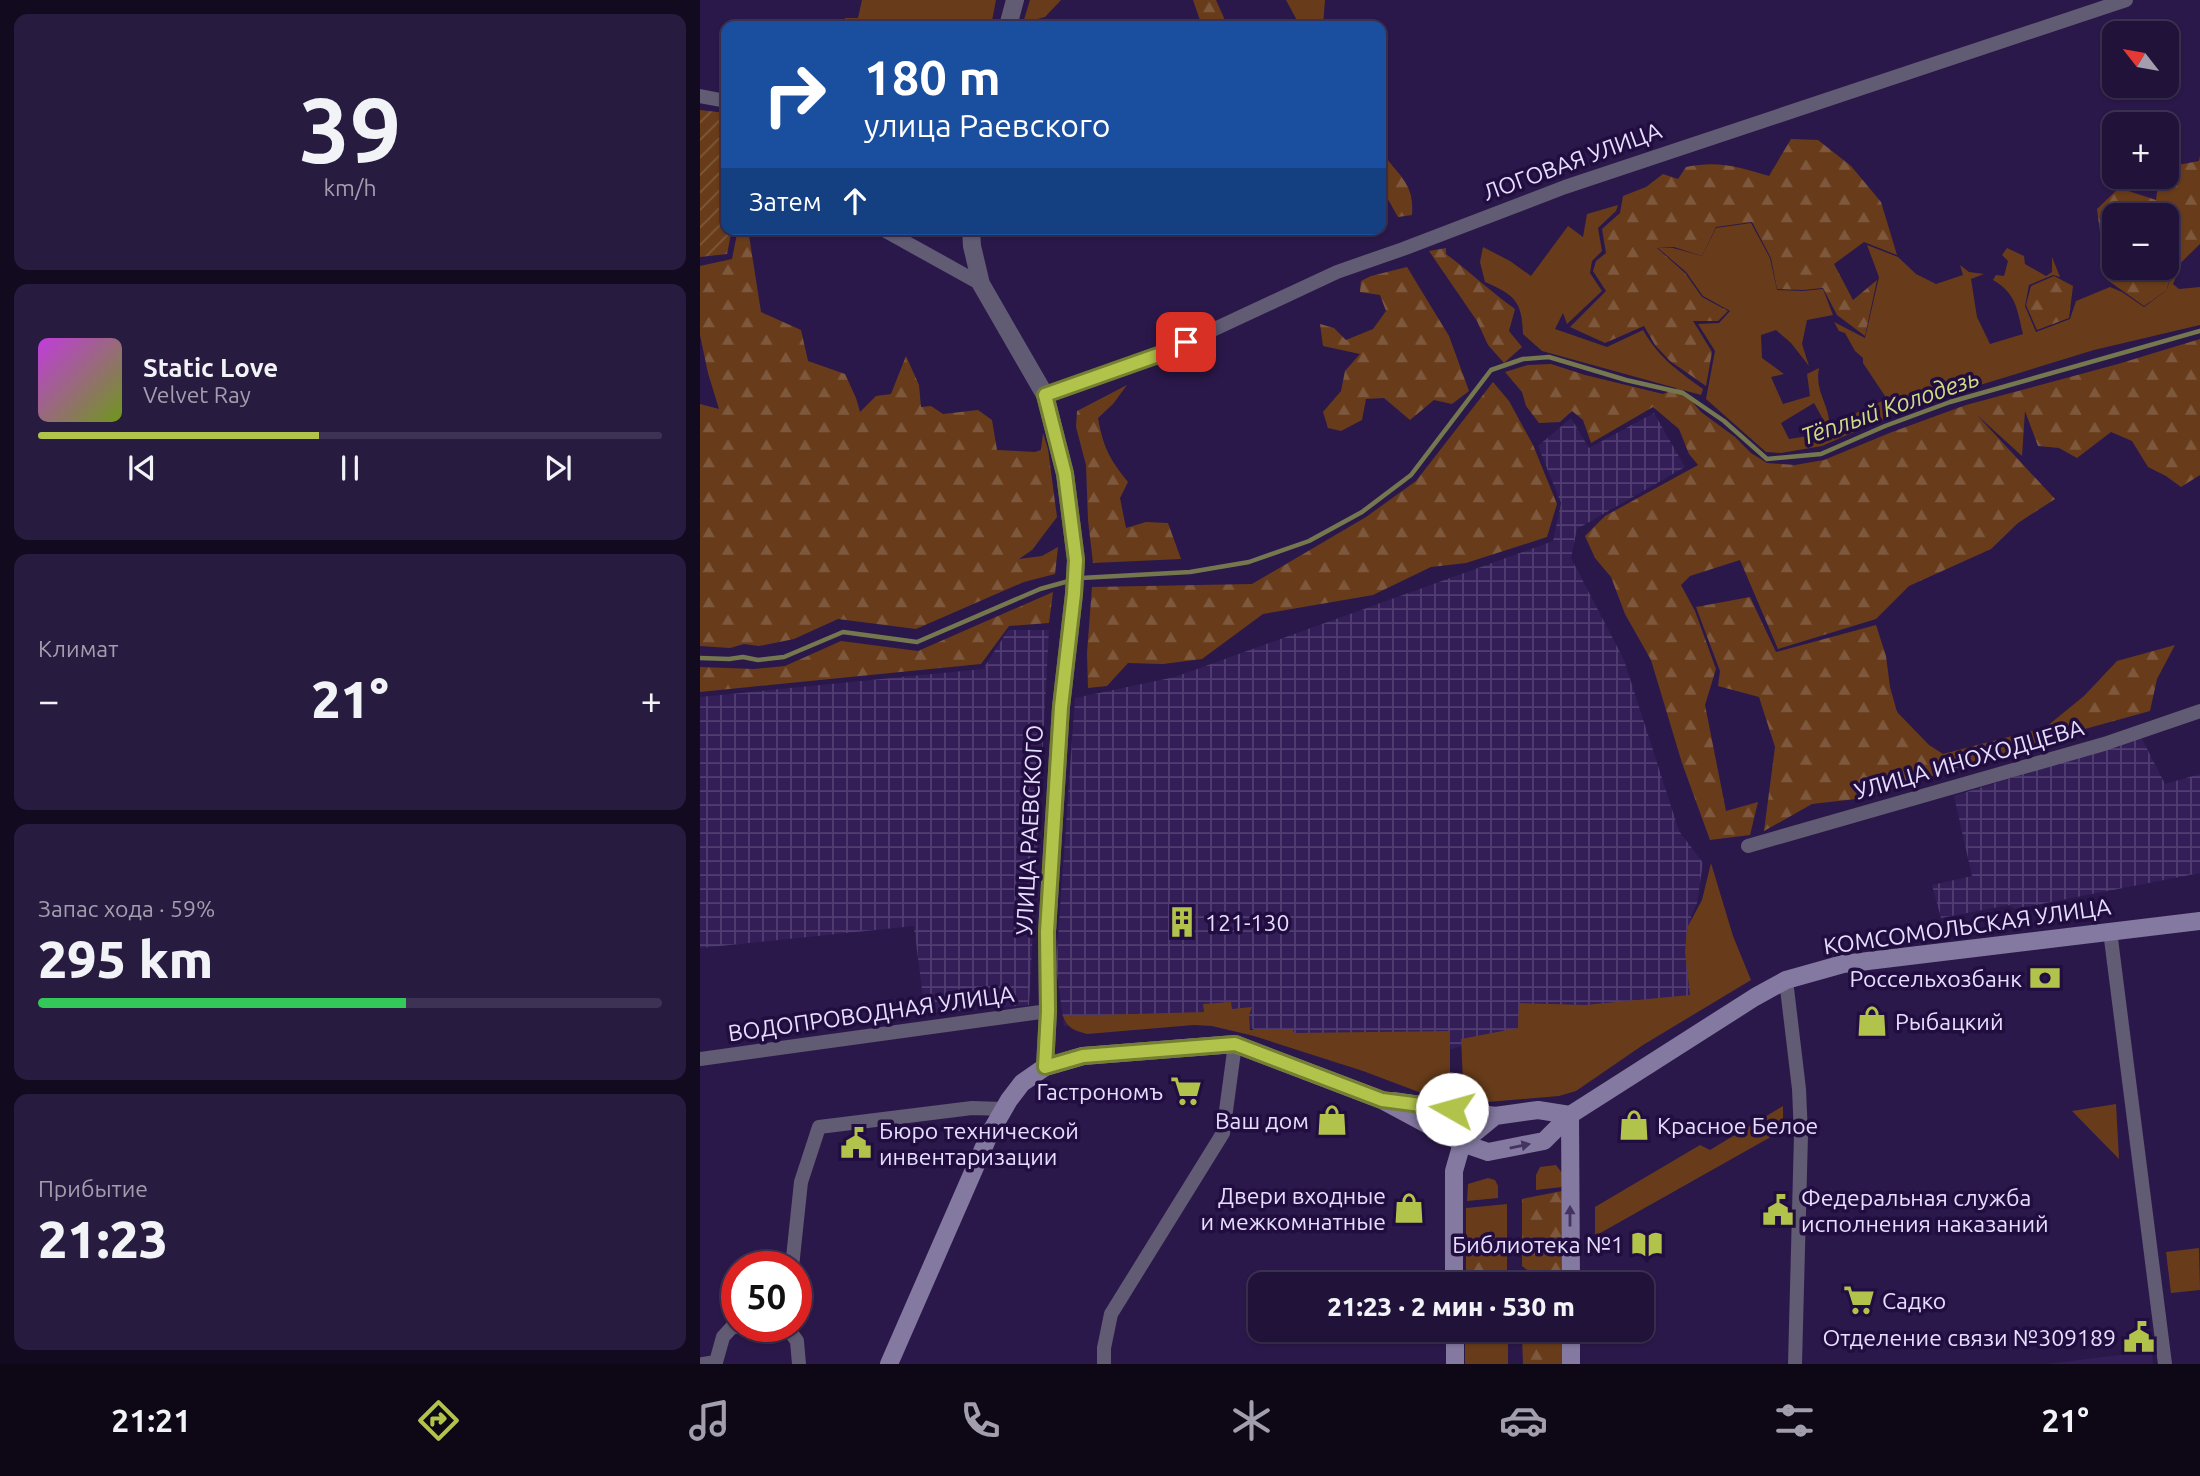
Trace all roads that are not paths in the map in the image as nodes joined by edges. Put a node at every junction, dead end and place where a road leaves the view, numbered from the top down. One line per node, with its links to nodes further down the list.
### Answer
1 (1015, 0): 3 (street)
2 (2126, 0): 9 (street, ЛОГОВАЯ УЛИЦА)
3 (1009, 21)
4 (700, 96): 5 (street)
5 (721, 99)
6 (893, 235): 8 (street)
7 (971, 235): 8 (street)
8 (981, 284): 9 (street)
9 (1045, 395): 15 (street, УЛИЦА РАЕВСКОГО)
10 (2200, 711): 11 (street, УЛИЦА ИНОХОДЦЕВА)
11 (1748, 846)
12 (2200, 920): 13 (main road, КОМСОМОЛЬСКАЯ УЛИЦА)
13 (2110, 931): 14 (main road, КОМСОМОЛЬСКАЯ УЛИЦА); 38 (street)
14 (1786, 981): 21 (main road, КОМСОМОЛЬСКАЯ УЛИЦА); 37 (street)
15 (1048, 1011): 17 (street, ВОДОПРОВОДНАЯ УЛИЦА); 18 (street, УЛИЦА РАЕВСКОГО)
16 (1235, 1044): 18 (main road, КОМСОМОЛЬСКАЯ УЛИЦА); 19 (main road, КОМСОМОЛЬСКАЯ УЛИЦА); 34 (street)
17 (700, 1059)
18 (1045, 1067): 20 (main road)
19 (1382, 1100): 22 (main road, КОМСОМОЛЬСКАЯ УЛИЦА); 23 (main road, КОМСОМОЛЬСКАЯ УЛИЦА)
20 (1004, 1109): 24 (street); 33 (main road)
21 (1570, 1115): 22 (main road, КОМСОМОЛЬСКАЯ УЛИЦА); 23 (main road, КОМСОМОЛЬСКАЯ УЛИЦА, one-way to 21); 26 (main road, one-way to 21)
22 (1495, 1116): 23 (main road)
23 (1462, 1143): 25 (main road)
24 (794, 1251)
25 (1454, 1272)
26 (1570, 1272)
27 (722, 1342): 31 (street)
28 (797, 1342): 32 (street)
29 (1455, 1342): 35 (main road)
30 (1571, 1342): 36 (main road)
31 (703, 1364)
32 (799, 1364)
33 (889, 1364)
34 (1104, 1364)
35 (1455, 1364)
36 (1571, 1364)
37 (1795, 1364)
38 (2165, 1364)

